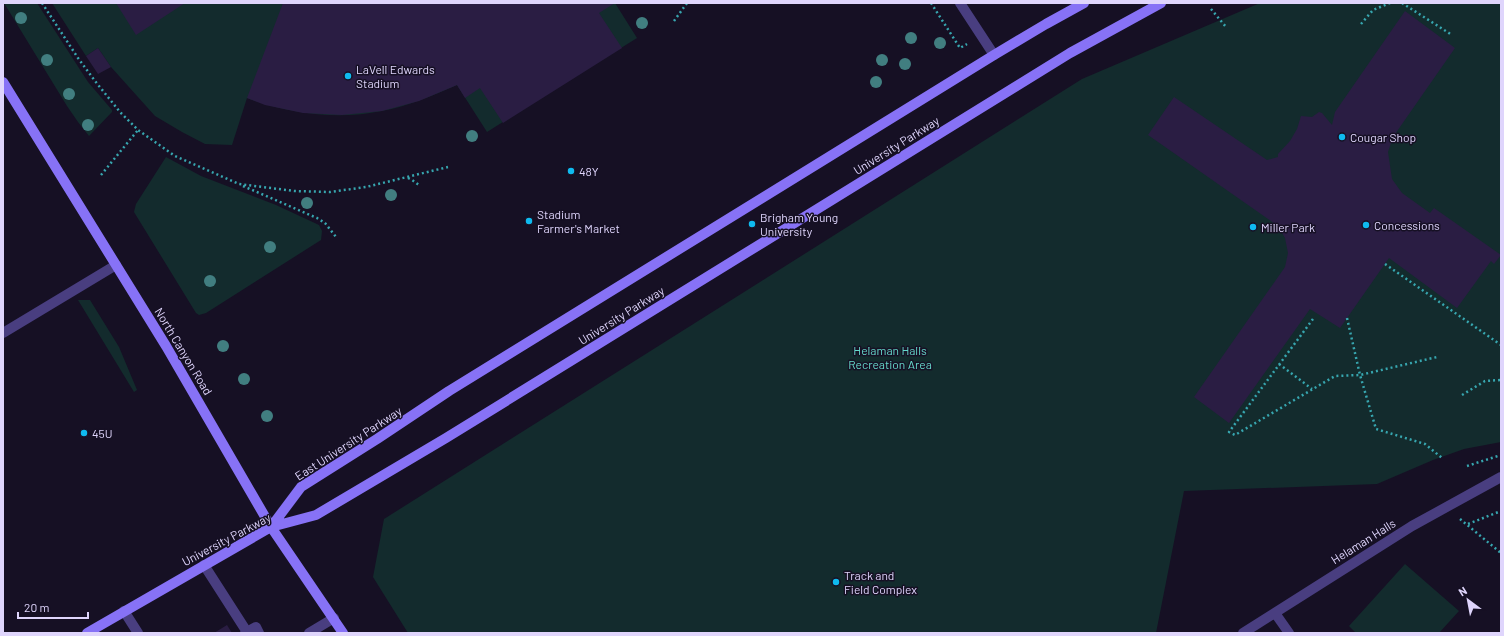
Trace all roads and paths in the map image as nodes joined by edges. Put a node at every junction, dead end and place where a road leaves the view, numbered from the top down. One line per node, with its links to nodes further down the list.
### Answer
1 (42, 3): 17 (path)
2 (687, 3): 10 (path)
3 (931, 3): 13 (path)
4 (960, 3): 13 (lane)
5 (1084, 3): 15 (main road, University Parkway)
6 (1161, 3): 44 (main road, University Parkway)
7 (1390, 3): 11 (path)
8 (1402, 3): 14 (path)
9 (1211, 9): 12 (path)
10 (674, 21)
11 (1361, 24)
12 (1226, 26)
13 (981, 35): 15 (lane)
14 (1452, 35)
15 (994, 55): 35 (main road, University Parkway)
16 (3, 82): 25 (main road, North Canyon Road)
17 (138, 130): 19 (path); 21 (path)
18 (448, 167): 20 (path)
19 (101, 175)
20 (407, 178): 21 (path); 22 (path)
21 (239, 184): 23 (path)
22 (419, 185)
23 (336, 237)
24 (1385, 264): 29 (path)
25 (116, 265): 28 (lane); 44 (main road, North Canyon Road)
26 (1347, 318): 32 (path)
27 (1313, 319): 31 (path)
28 (3, 333)
29 (1501, 344)
30 (1437, 357): 32 (path)
31 (1279, 364): 34 (path); 34 (path)
32 (1360, 375): 34 (path); 38 (path)
33 (1501, 380): 36 (path)
34 (1312, 389)
35 (449, 391): 44 (main road, East University Parkway)
36 (1462, 395)
37 (1501, 455): 39 (path)
38 (1442, 458)
39 (1467, 466)
40 (1501, 477): 41 (lane, Helaman Halls)
41 (1445, 508): 43 (path); 48 (lane, Helaman Halls)
42 (1501, 510): 43 (path)
43 (1468, 524): 45 (path)
44 (270, 527): 46 (main road, University Parkway); 49 (main road, North Canyon Road)
45 (1501, 553)
46 (204, 565): 47 (main road, University Parkway); 52 (lane)
47 (124, 611): 50 (main road, University Parkway); 51 (lane)
48 (1275, 613): 56 (lane, Helaman Halls); 57 (lane)
49 (334, 618): 54 (lane); 55 (main road, North Canyon Road)
50 (87, 633)
51 (138, 633)
52 (246, 633): 53 (lane)
53 (259, 633)
54 (309, 633)
55 (343, 633)
56 (1243, 633)
57 (1289, 633)

